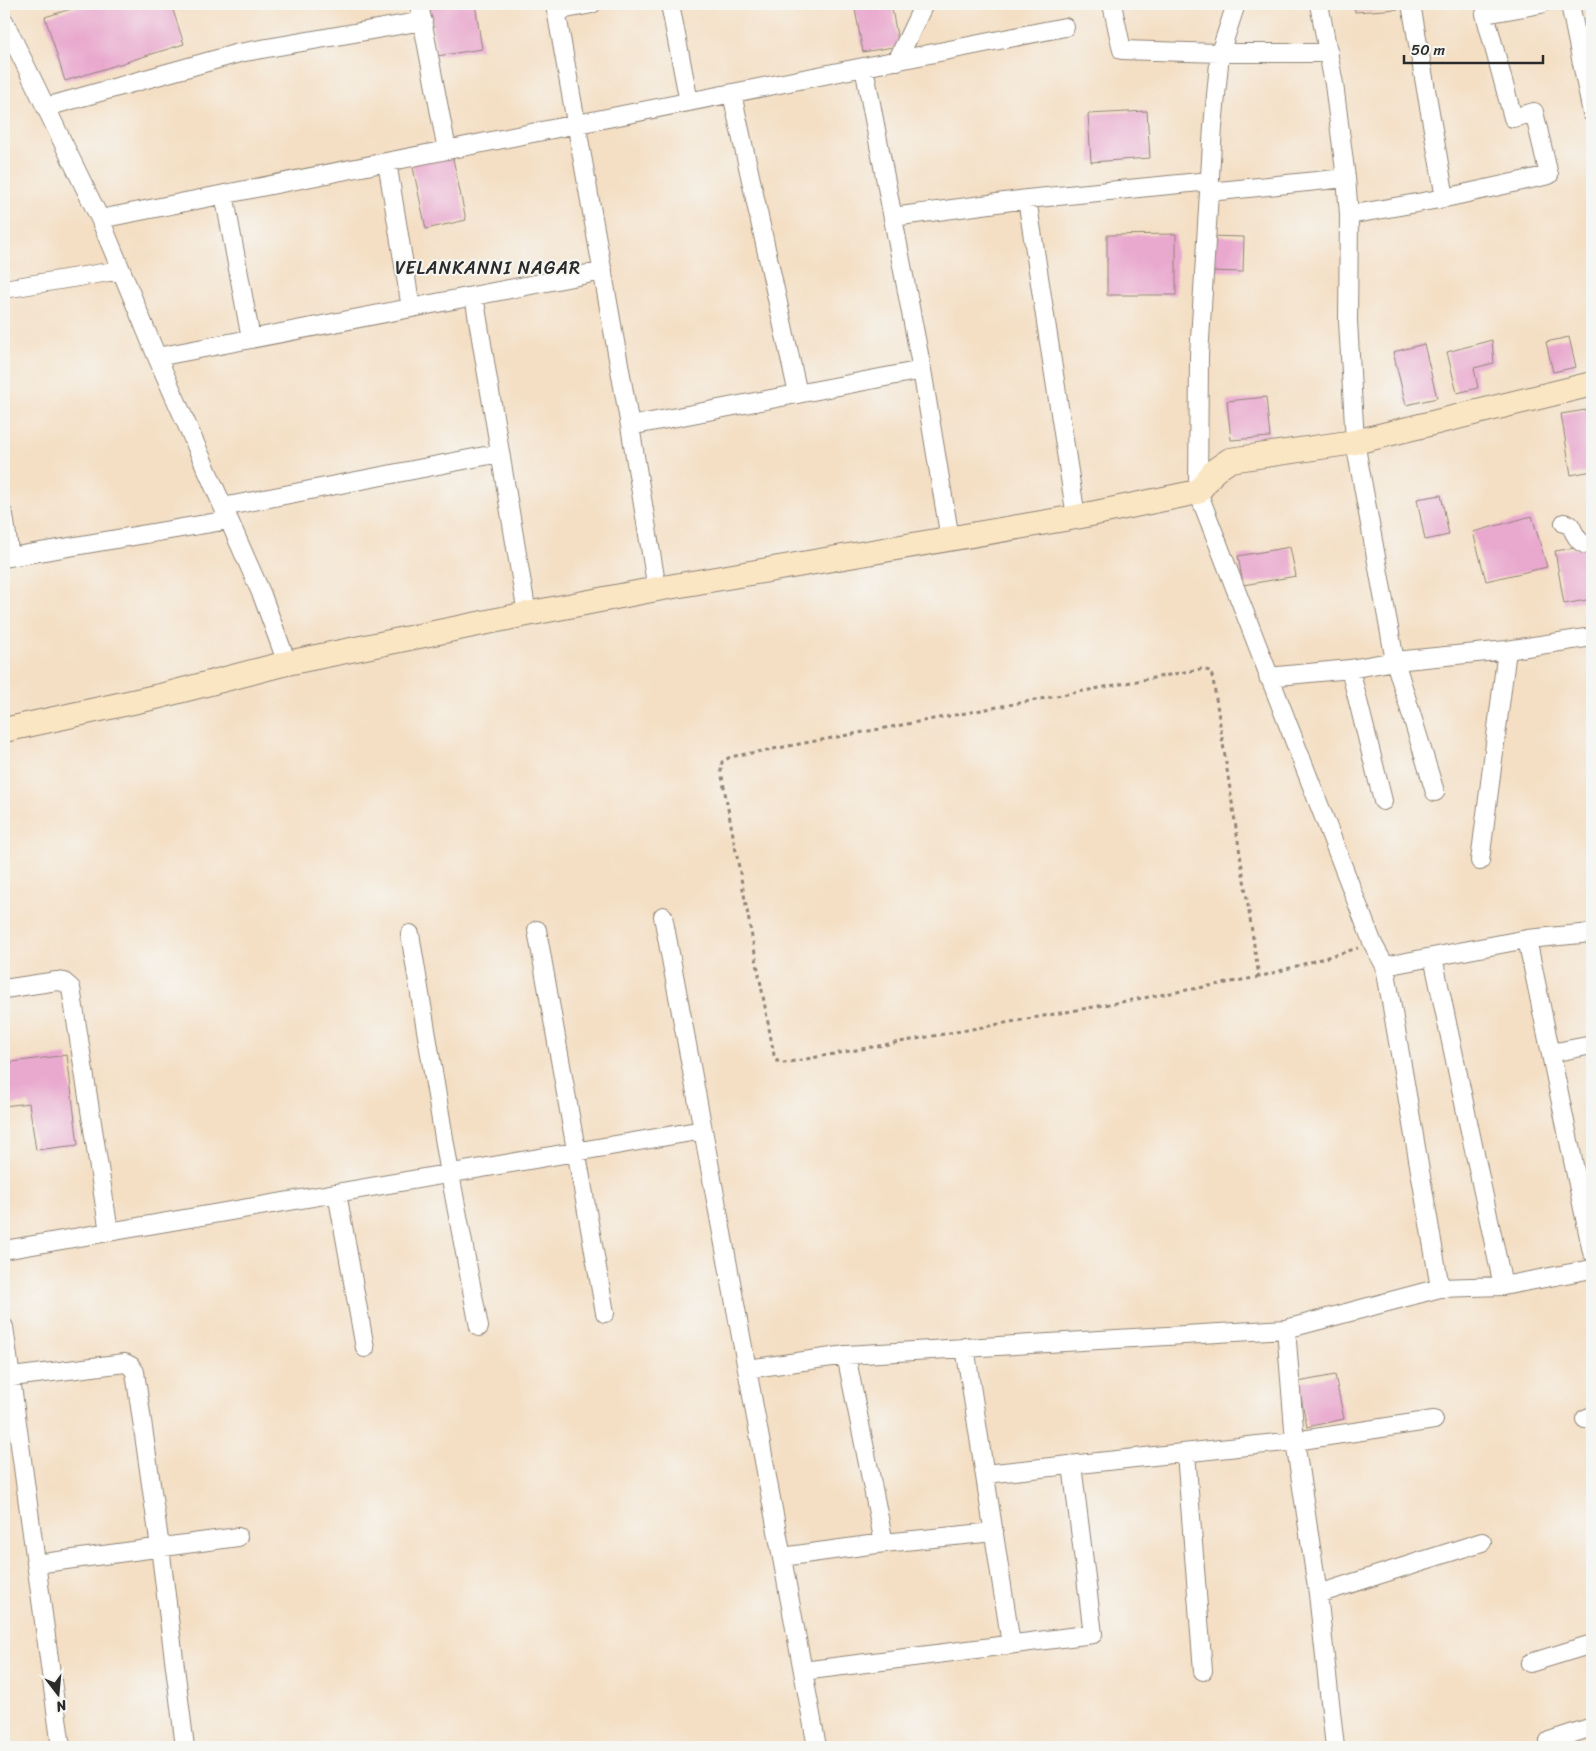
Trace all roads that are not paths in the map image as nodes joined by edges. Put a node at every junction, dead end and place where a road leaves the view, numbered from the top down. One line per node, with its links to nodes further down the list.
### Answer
1 (419, 4): 13 (street)
2 (592, 4): 11 (street)
3 (670, 4): 20 (street)
4 (924, 4): 17 (street)
5 (1112, 4): 15 (street)
6 (1236, 4): 15 (street)
7 (1319, 4): 16 (street)
8 (1411, 4): 29 (street)
9 (1541, 4): 29 (street)
10 (1570, 4): 22 (street)
11 (555, 7): 23 (street)
12 (4, 21): 21 (street)
13 (423, 22): 21 (street); 24 (street)
14 (1066, 27): 17 (street)
15 (1220, 53): 16 (street); 27 (street)
16 (1329, 53): 26 (street)
17 (897, 61): 18 (street)
18 (864, 68): 19 (street); 32 (street)
19 (732, 94): 20 (street); 43 (street)
20 (689, 102): 23 (street)
21 (46, 107): 33 (street)
22 (1592, 113)
23 (576, 124): 24 (street); 35 (street)
24 (446, 150): 25 (street)
25 (387, 162): 28 (street); 38 (street)
26 (1346, 178): 27 (street); 31 (street)
27 (1209, 186): 30 (street); 47 (street)
28 (224, 194): 33 (street); 39 (street)
29 (1444, 198): 31 (street)
30 (1027, 199): 32 (street); 50 (street)
31 (1349, 215): 45 (street)
32 (893, 217): 41 (street)
33 (100, 219): 34 (street)
34 (121, 270): 36 (street); 40 (street)
35 (602, 271): 37 (street); 44 (street)
36 (4, 289)
37 (474, 296): 38 (street); 46 (street)
38 (411, 308): 39 (street)
39 (251, 339): 40 (street)
40 (157, 357): 48 (street)
41 (922, 370): 43 (street); 52 (street)
42 (1592, 384): 45 (main road)
43 (798, 394): 44 (street)
44 (630, 426): 55 (street)
45 (1355, 442): 47 (main road); 59 (street)
46 (500, 454): 48 (street); 56 (street)
47 (1198, 492): 50 (main road); 62 (street)
48 (226, 514): 54 (street); 60 (street)
49 (4, 515): 54 (street)
50 (1076, 517): 52 (main road)
51 (1564, 523): 53 (street)
52 (950, 539): 55 (main road)
53 (1592, 545)
54 (7, 558)
55 (657, 589): 56 (main road)
56 (527, 614): 60 (main road)
57 (1592, 637): 58 (street)
58 (1507, 650): 59 (street); 66 (street)
59 (1395, 660): 61 (street); 64 (street)
60 (287, 663): 63 (main road)
61 (1350, 669): 62 (street); 65 (street)
62 (1268, 676): 73 (street)
63 (4, 730)
64 (1435, 792)
65 (1383, 801)
66 (1480, 861)
67 (663, 916): 77 (street)
68 (537, 930): 78 (street)
69 (1592, 933): 71 (street)
70 (410, 934): 79 (street)
71 (1527, 939): 72 (street); 76 (street)
72 (1433, 957): 73 (street); 85 (street)
73 (1385, 966): 86 (street)
74 (4, 989): 81 (street)
75 (1592, 1045): 76 (street)
76 (1551, 1053): 83 (street)
77 (703, 1130): 78 (street); 94 (street)
78 (575, 1152): 79 (street); 87 (street)
79 (450, 1174): 80 (street); 89 (street)
80 (337, 1193): 81 (street); 91 (street)
81 (109, 1232): 82 (street)
82 (4, 1250)
83 (1592, 1252)
84 (1592, 1269): 85 (street)
85 (1503, 1286): 86 (street)
86 (1440, 1288): 90 (street)
87 (605, 1314)
88 (4, 1327): 95 (street)
89 (480, 1327)
90 (1286, 1329): 92 (street); 97 (street)
91 (365, 1348)
92 (965, 1348): 93 (street); 100 (street)
93 (846, 1355): 94 (street); 103 (street)
94 (747, 1369): 106 (street)
95 (7, 1378): 105 (street); 107 (street)
96 (1434, 1420): 97 (street)
97 (1295, 1441): 98 (street); 108 (street)
98 (1186, 1453): 99 (street); 113 (street)
99 (1072, 1465): 100 (street); 109 (street)
100 (985, 1474): 101 (street)
101 (994, 1532): 103 (street); 109 (street)
102 (238, 1537): 105 (street)
103 (884, 1542): 106 (street)
104 (1482, 1542): 108 (street)
105 (160, 1547): 107 (street); 117 (street)
106 (782, 1557): 112 (street)
107 (36, 1564): 116 (street)
108 (1318, 1594): 119 (street)
109 (1011, 1644): 112 (street)
110 (1592, 1644): 111 (street)
111 (1530, 1663)
112 (803, 1670): 118 (street)
113 (1203, 1671)
114 (1592, 1727): 115 (street)
115 (1549, 1741)
116 (61, 1747)
117 (185, 1747)
118 (817, 1747)
119 (1335, 1747)

